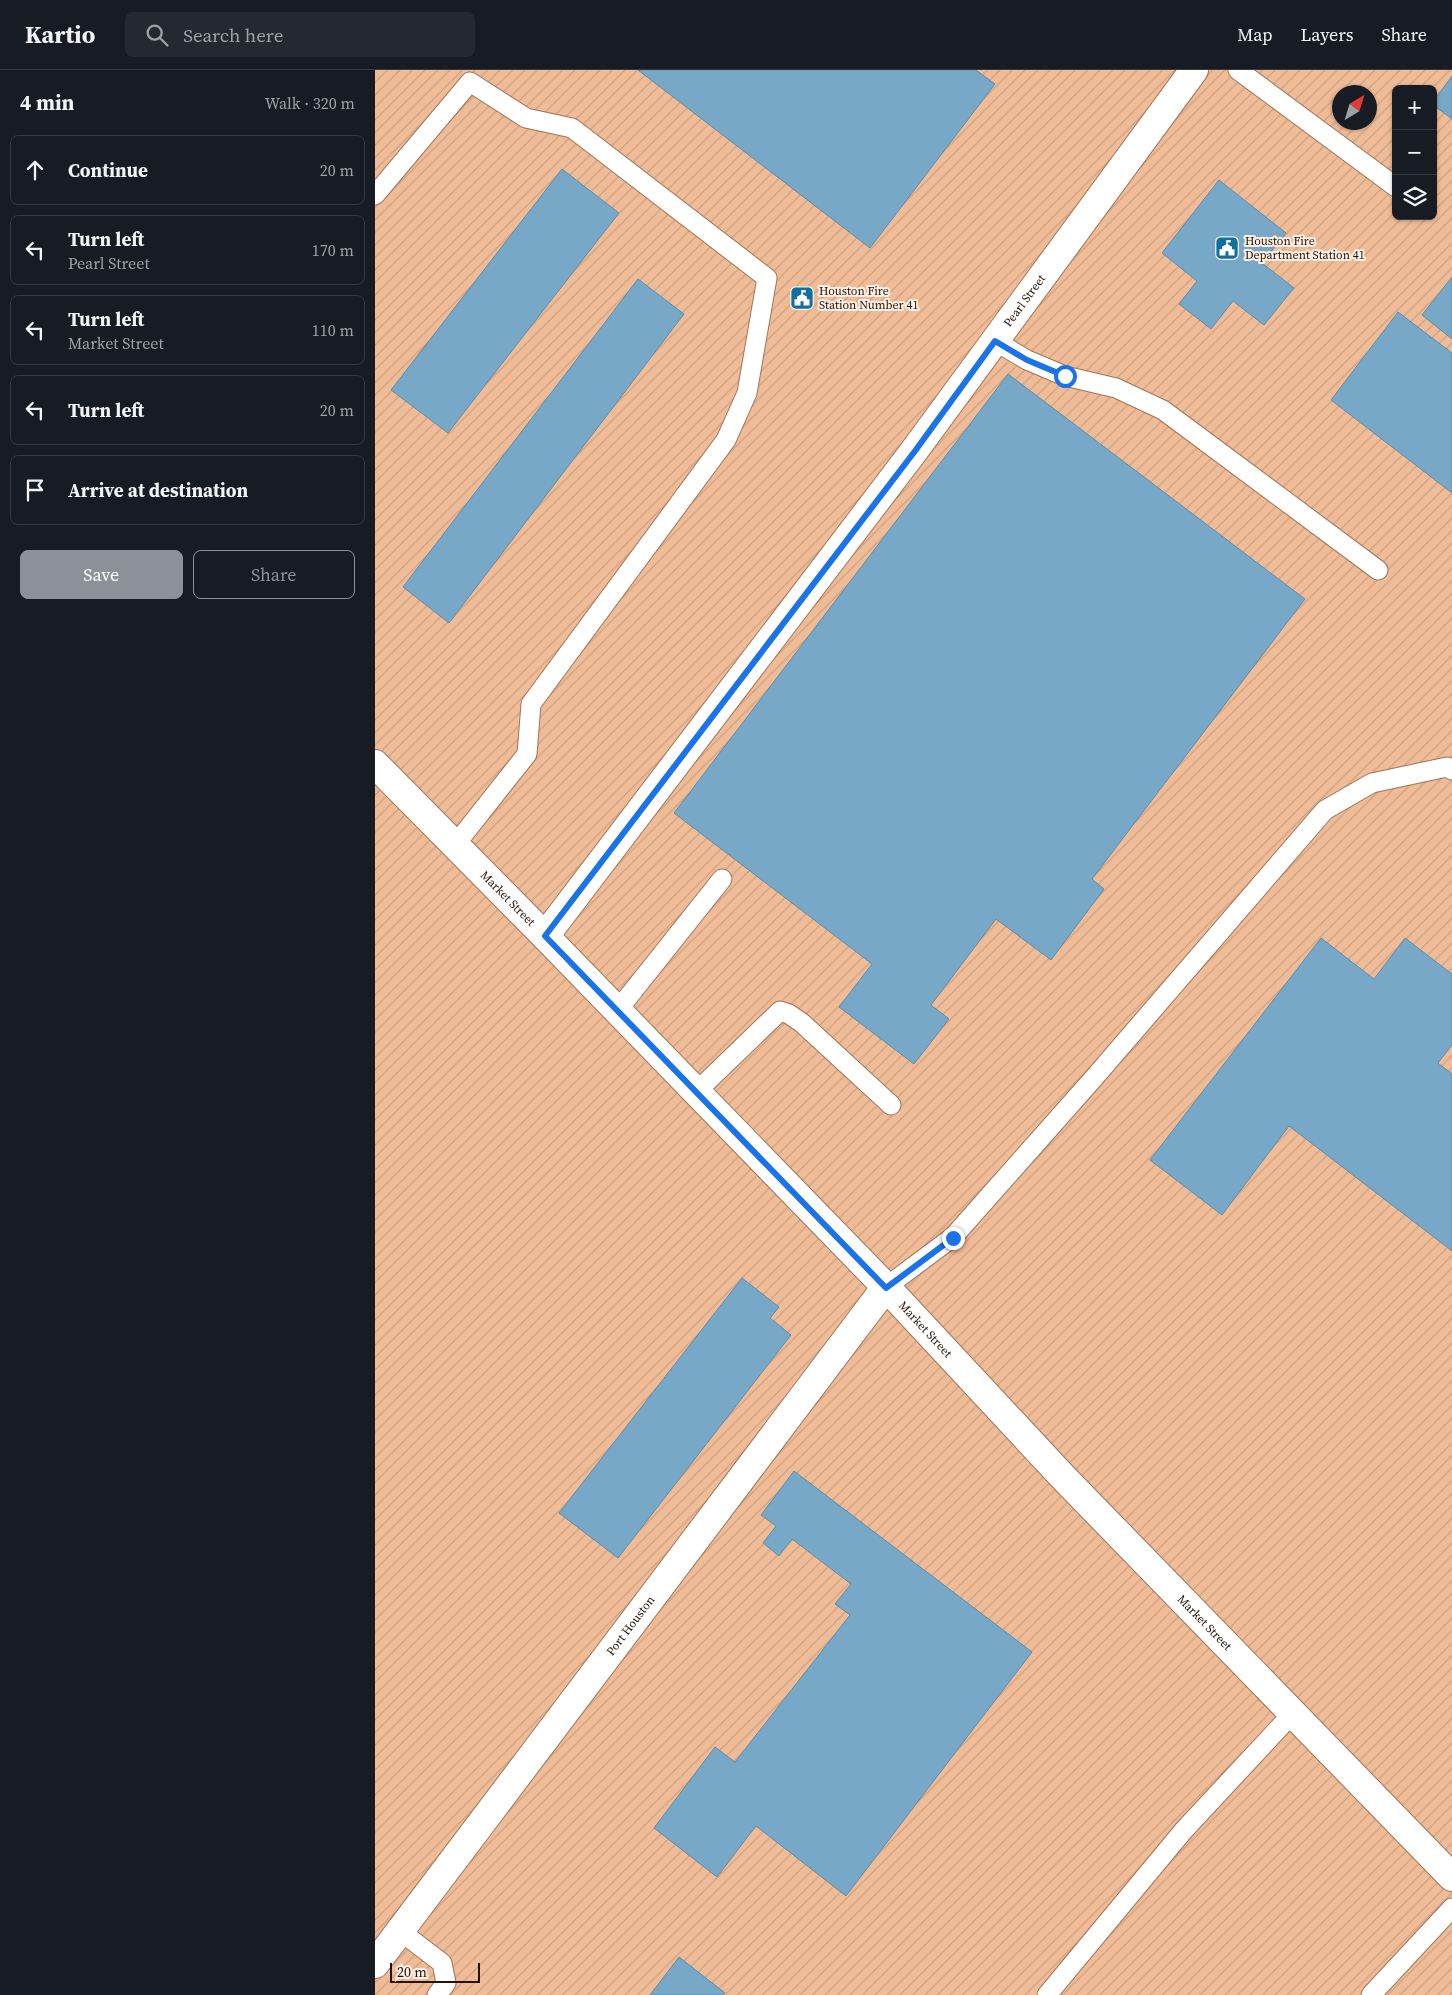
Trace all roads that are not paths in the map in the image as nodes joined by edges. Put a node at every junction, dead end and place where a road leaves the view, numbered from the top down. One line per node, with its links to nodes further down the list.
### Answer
1 (1238, 70): 3 (lane)
2 (1193, 71): 5 (street, Pearl Street)
3 (1392, 184)
4 (375, 195): 9 (lane)
5 (995, 341): 6 (lane); 11 (street, Pearl Street)
6 (1378, 570)
7 (375, 764): 9 (street, Market Street)
8 (1452, 770): 15 (lane)
9 (455, 845): 11 (street, Market Street)
10 (721, 879): 12 (lane)
11 (545, 936): 12 (street, Market Street)
12 (617, 1011): 13 (street, Market Street)
13 (696, 1092): 14 (lane); 15 (street, Market Street)
14 (891, 1105)
15 (886, 1288): 16 (street, Market Street); 19 (street, Port Houston)
16 (1293, 1713): 17 (street, Market Street); 21 (lane)
17 (1452, 1877)
18 (1452, 1908): 23 (lane)
19 (400, 1931): 20 (street, Port Houston); 22 (lane)
20 (375, 1964)
21 (1055, 1992)
22 (437, 1995)
23 (1371, 1995)

